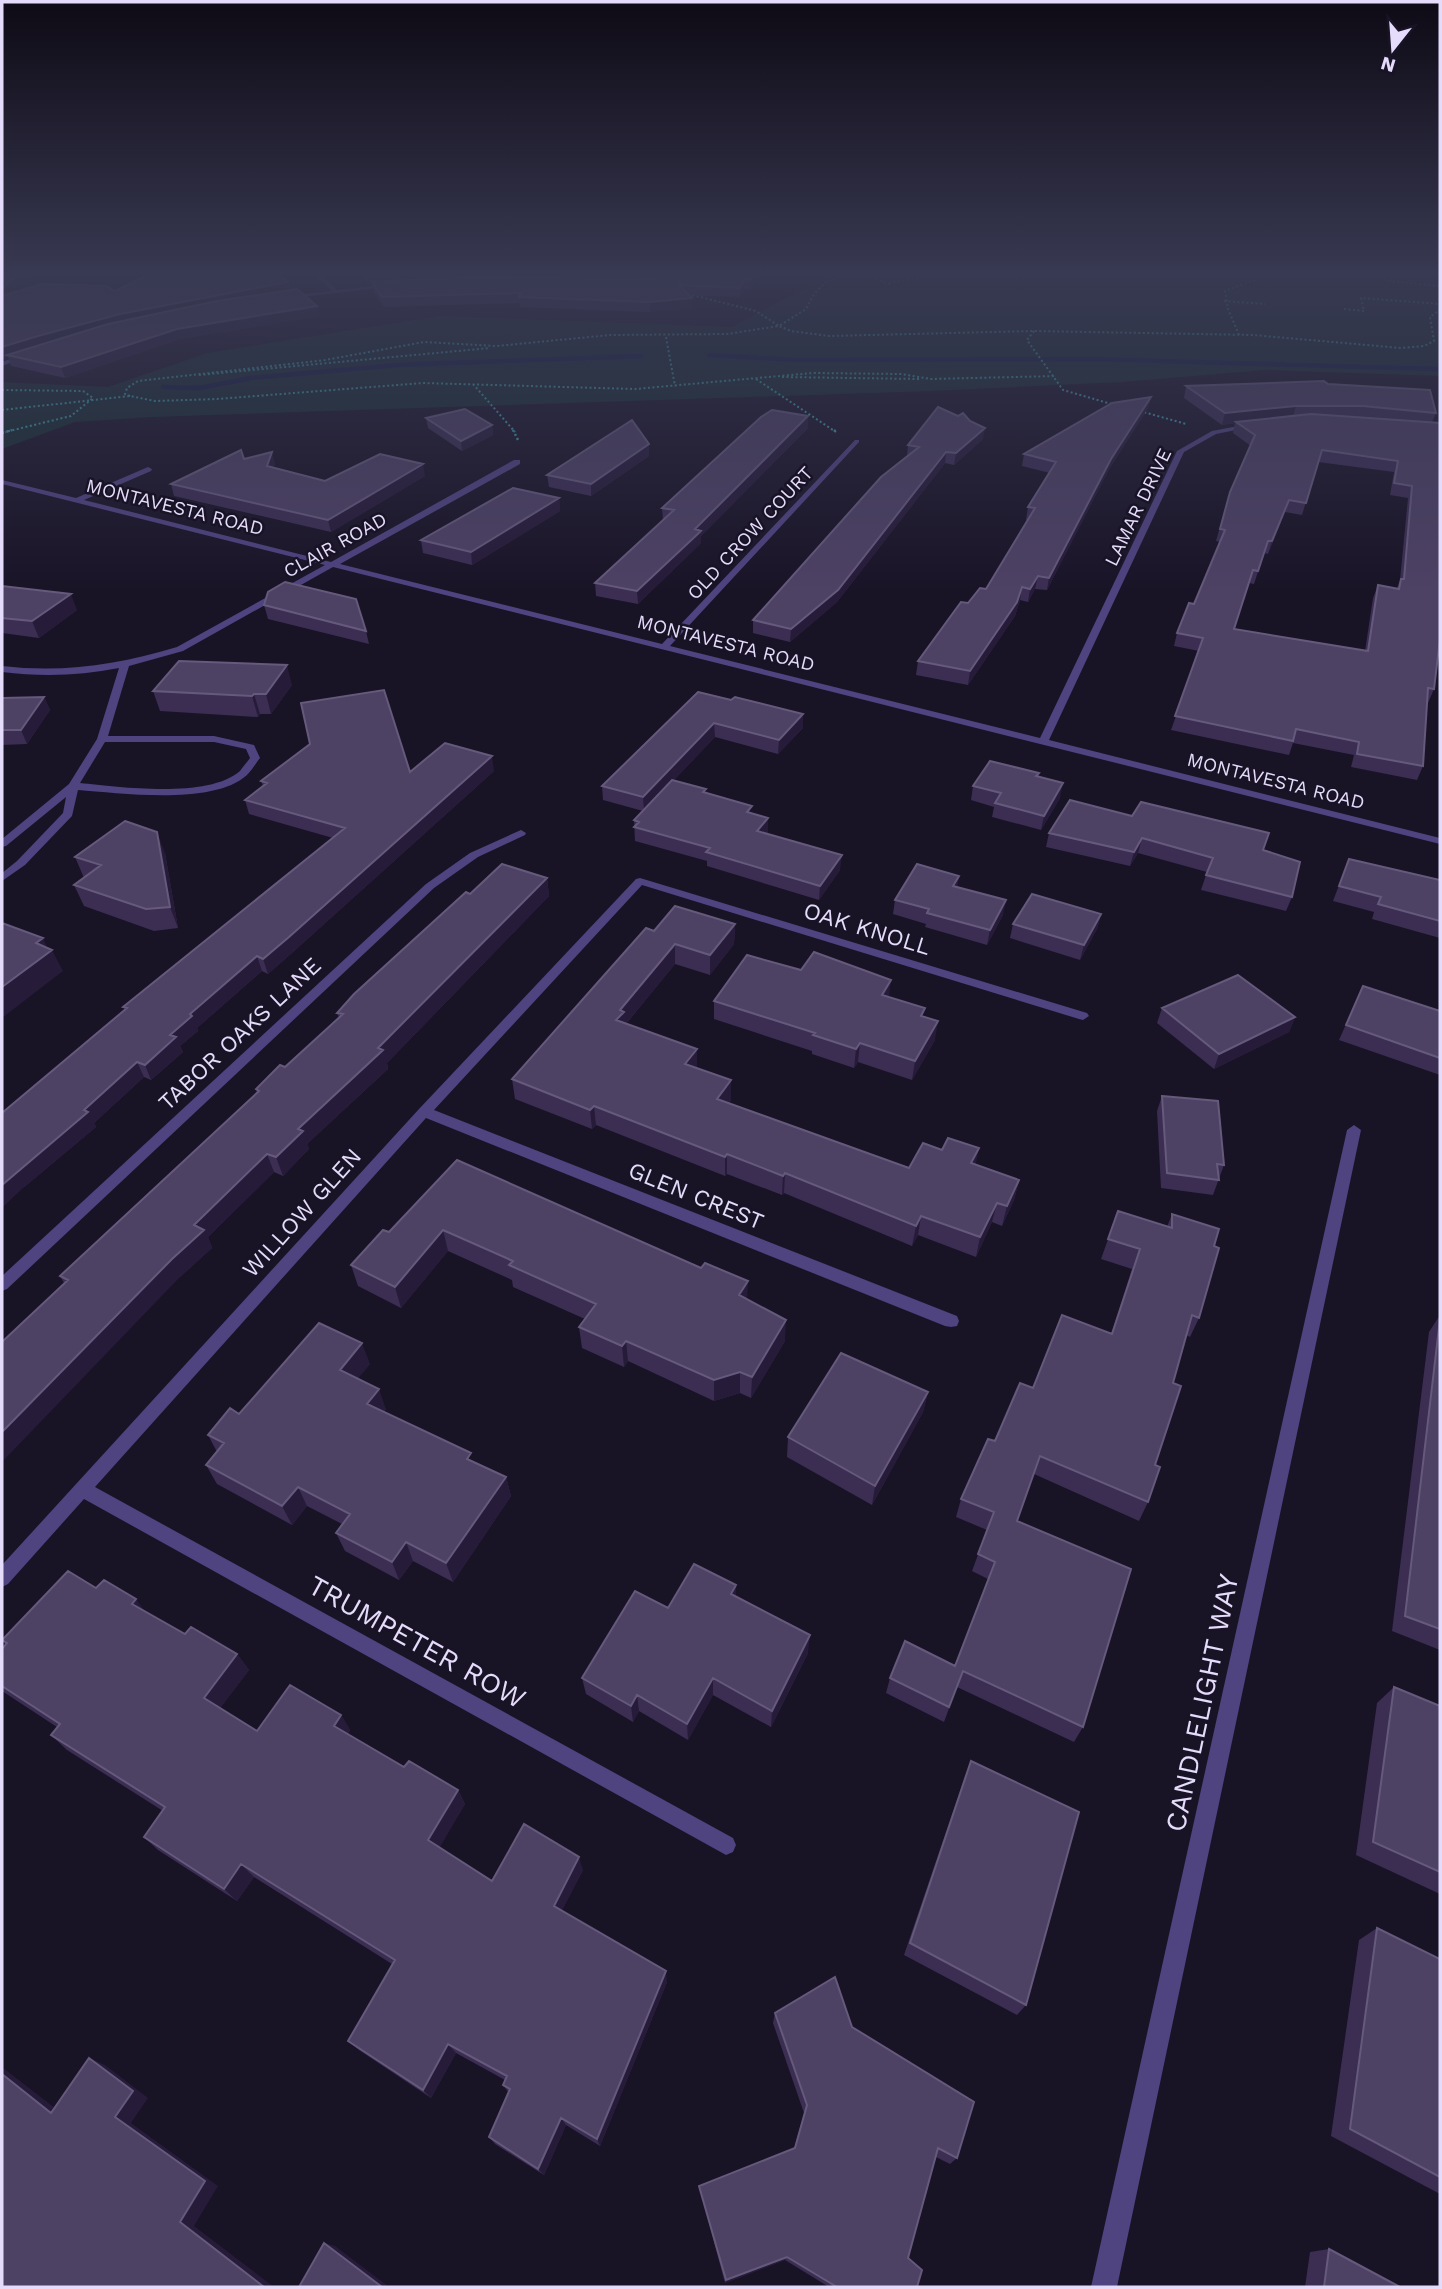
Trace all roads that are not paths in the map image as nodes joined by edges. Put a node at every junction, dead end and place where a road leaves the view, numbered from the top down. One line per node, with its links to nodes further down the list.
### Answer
1 (1269, 424): 12 (street, LAMAR DRIVE)
2 (857, 441): 8 (street, OLD CROW COURT)
3 (517, 462): 7 (street, CLAIR ROAD)
4 (148, 469): 6 (street)
5 (2, 482): 6 (street, MONTAVESTA ROAD)
6 (78, 500): 7 (street, MONTAVESTA ROAD)
7 (331, 564): 8 (street, MONTAVESTA ROAD); 9 (street, CLAIR ROAD)
8 (666, 645): 12 (street, MONTAVESTA ROAD)
9 (125, 665): 10 (street, CLAIR ROAD); 11 (street)
10 (2, 669)
11 (102, 739): 13 (street); 13 (street)
12 (1044, 741): 15 (street, MONTAVESTA ROAD)
13 (73, 786): 16 (street); 17 (street)
14 (521, 834): 22 (street, TABOR OAKS LANE)
15 (1440, 841)
16 (2, 844)
17 (2, 878)
18 (640, 881): 19 (street, OAK KNOLL); 20 (street, WILLOW GLEN)
19 (1083, 1016)
20 (424, 1112): 23 (street, GLEN CREST); 24 (street, WILLOW GLEN)
21 (1354, 1130): 27 (street, CANDLELIGHT WAY)
22 (2, 1285)
23 (951, 1321)
24 (82, 1489): 25 (street, WILLOW GLEN); 26 (street, TRUMPETER ROW)
25 (2, 1578)
26 (726, 1845)
27 (1104, 2287)

